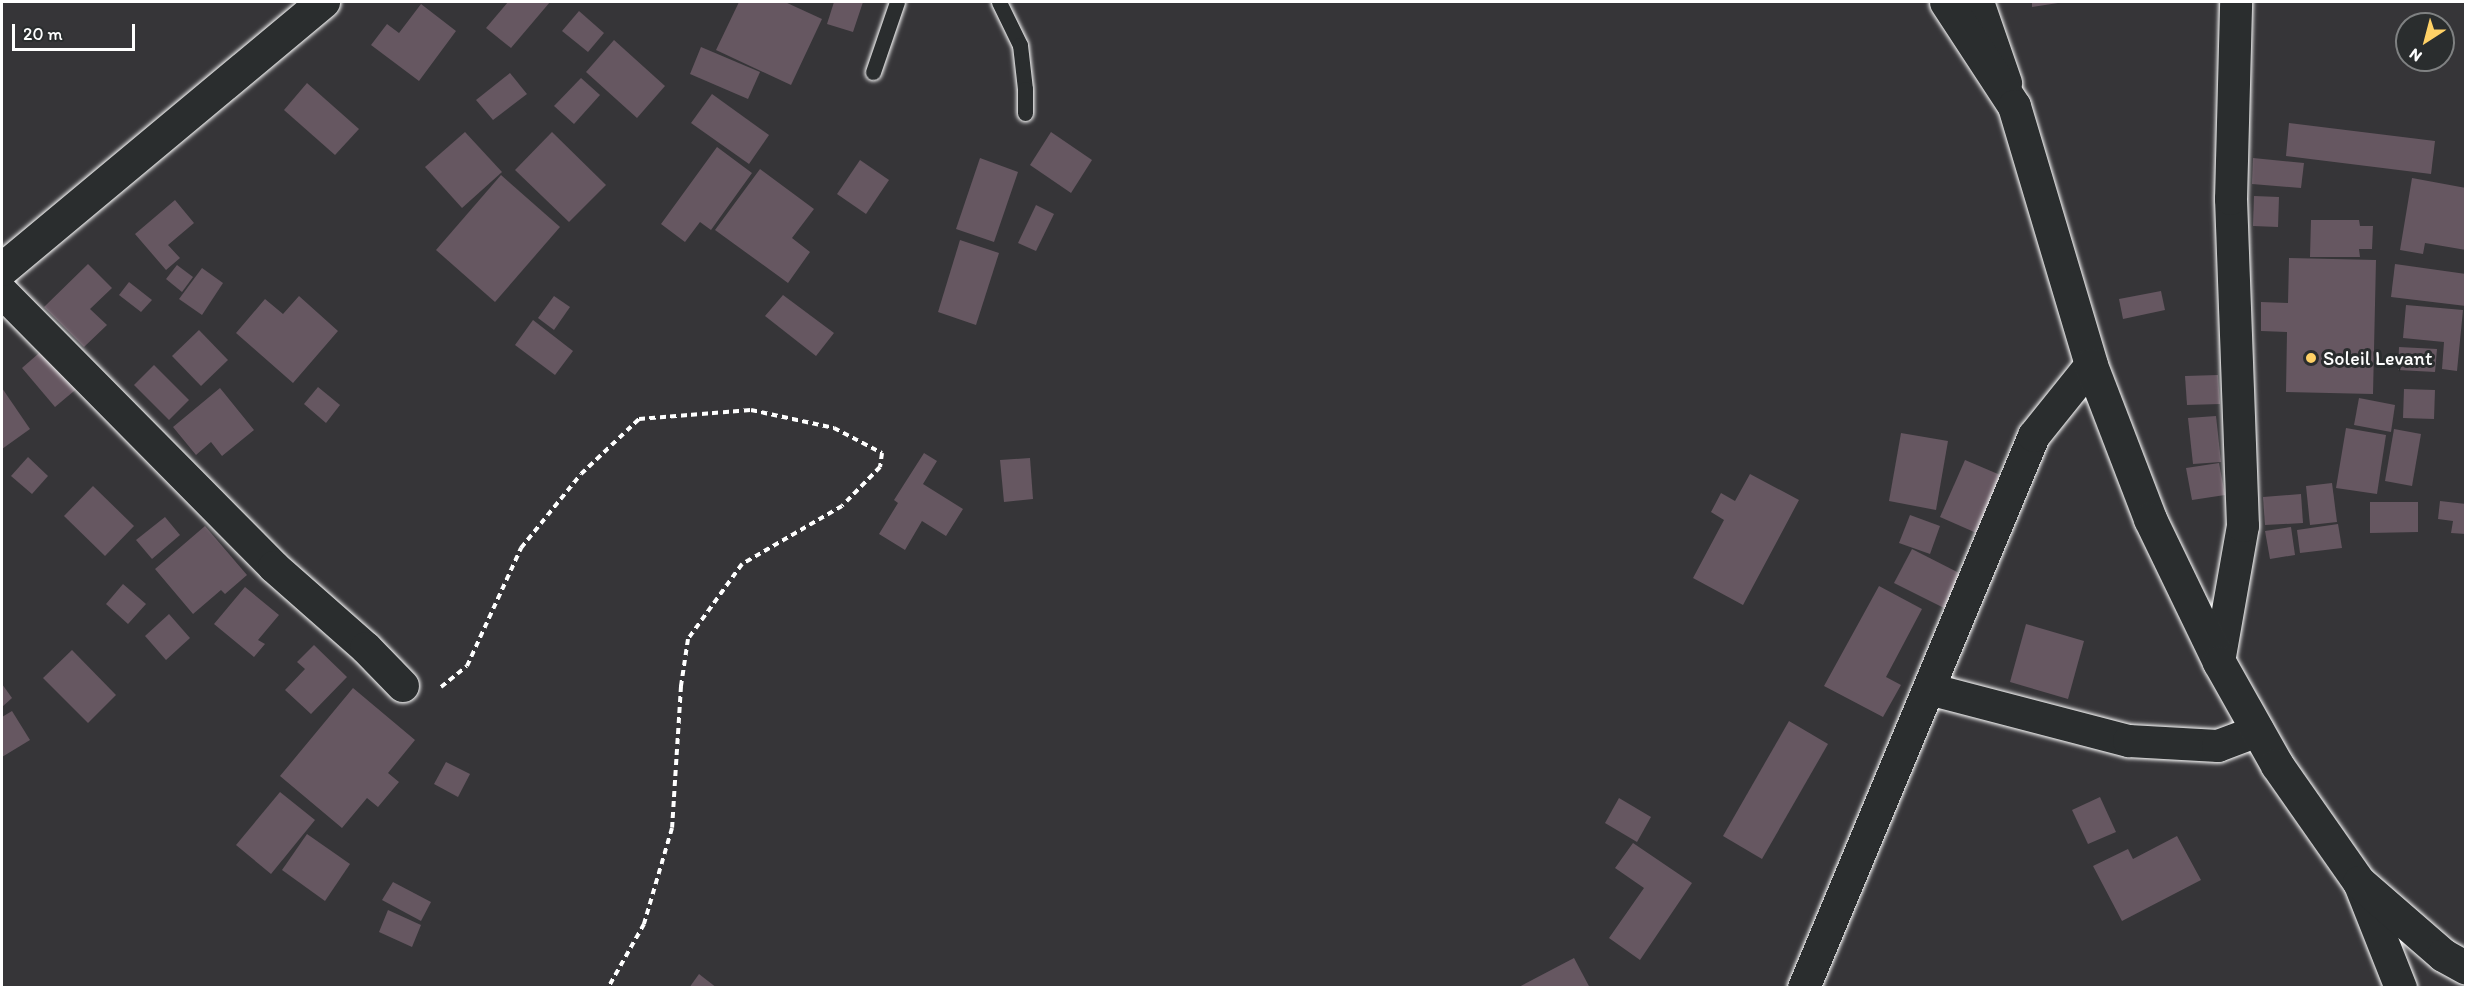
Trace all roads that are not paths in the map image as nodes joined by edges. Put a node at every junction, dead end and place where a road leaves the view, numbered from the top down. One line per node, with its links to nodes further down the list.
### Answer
1 (323, 2): 10 (main road)
2 (897, 2): 7 (lane)
3 (999, 2): 9 (lane)
4 (1946, 2): 8 (main road)
5 (1978, 2): 8 (street)
6 (2236, 2): 13 (street)
7 (873, 72)
8 (2014, 106): 12 (main road)
9 (1025, 113)
10 (2, 269)
11 (2, 292): 14 (street)
12 (2091, 365): 13 (main road); 15 (street)
13 (2219, 662): 16 (main road)
14 (403, 686)
15 (1929, 689): 16 (street); 19 (street)
16 (2258, 731): 17 (main road)
17 (2359, 882): 18 (main road); 20 (street)
18 (2466, 968)
19 (1804, 987)
20 (2401, 987)

